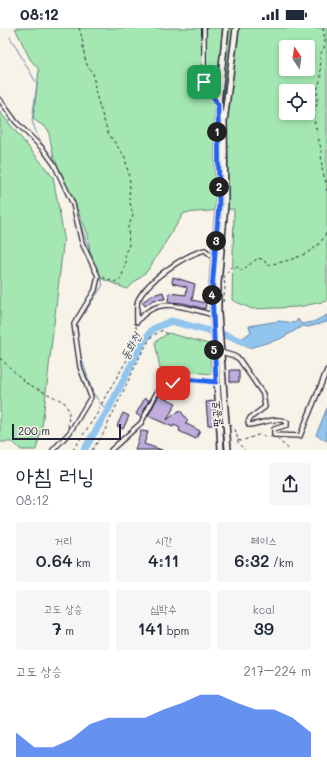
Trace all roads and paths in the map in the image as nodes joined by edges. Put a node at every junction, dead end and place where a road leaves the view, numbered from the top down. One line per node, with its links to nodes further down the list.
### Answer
1 (79, 28): 14 (path)
2 (204, 28): 7 (street)
3 (226, 28): 7 (main road)
4 (236, 28): 8 (main road)
5 (323, 28): 9 (path)
6 (0, 100): 25 (street)
7 (218, 105): 8 (street); 13 (main road)
8 (224, 122): 17 (main road)
9 (327, 186)
10 (327, 188): 11 (path)
11 (327, 192)
12 (327, 230): 15 (path)
13 (213, 257): 16 (main road); 18 (street)
14 (102, 277)
15 (220, 304)
16 (212, 314): 17 (street); 18 (street); 23 (main road)
17 (218, 316): 20 (main road, 팔공로)
18 (137, 322): 28 (path)
19 (168, 335): 29 (path)
20 (221, 352): 22 (street); 24 (main road, 팔공로)
21 (0, 358): 25 (path)
22 (327, 370)
23 (216, 382): 30 (street); 31 (main road)
24 (227, 422): 26 (path); 32 (main road, 팔공로)
25 (70, 432): 27 (street)
26 (238, 440): 33 (path); 34 (path)
27 (53, 450)
28 (73, 450)
29 (92, 450)
30 (111, 450)
31 (221, 450)
32 (228, 450)
33 (245, 450)
34 (290, 450)

